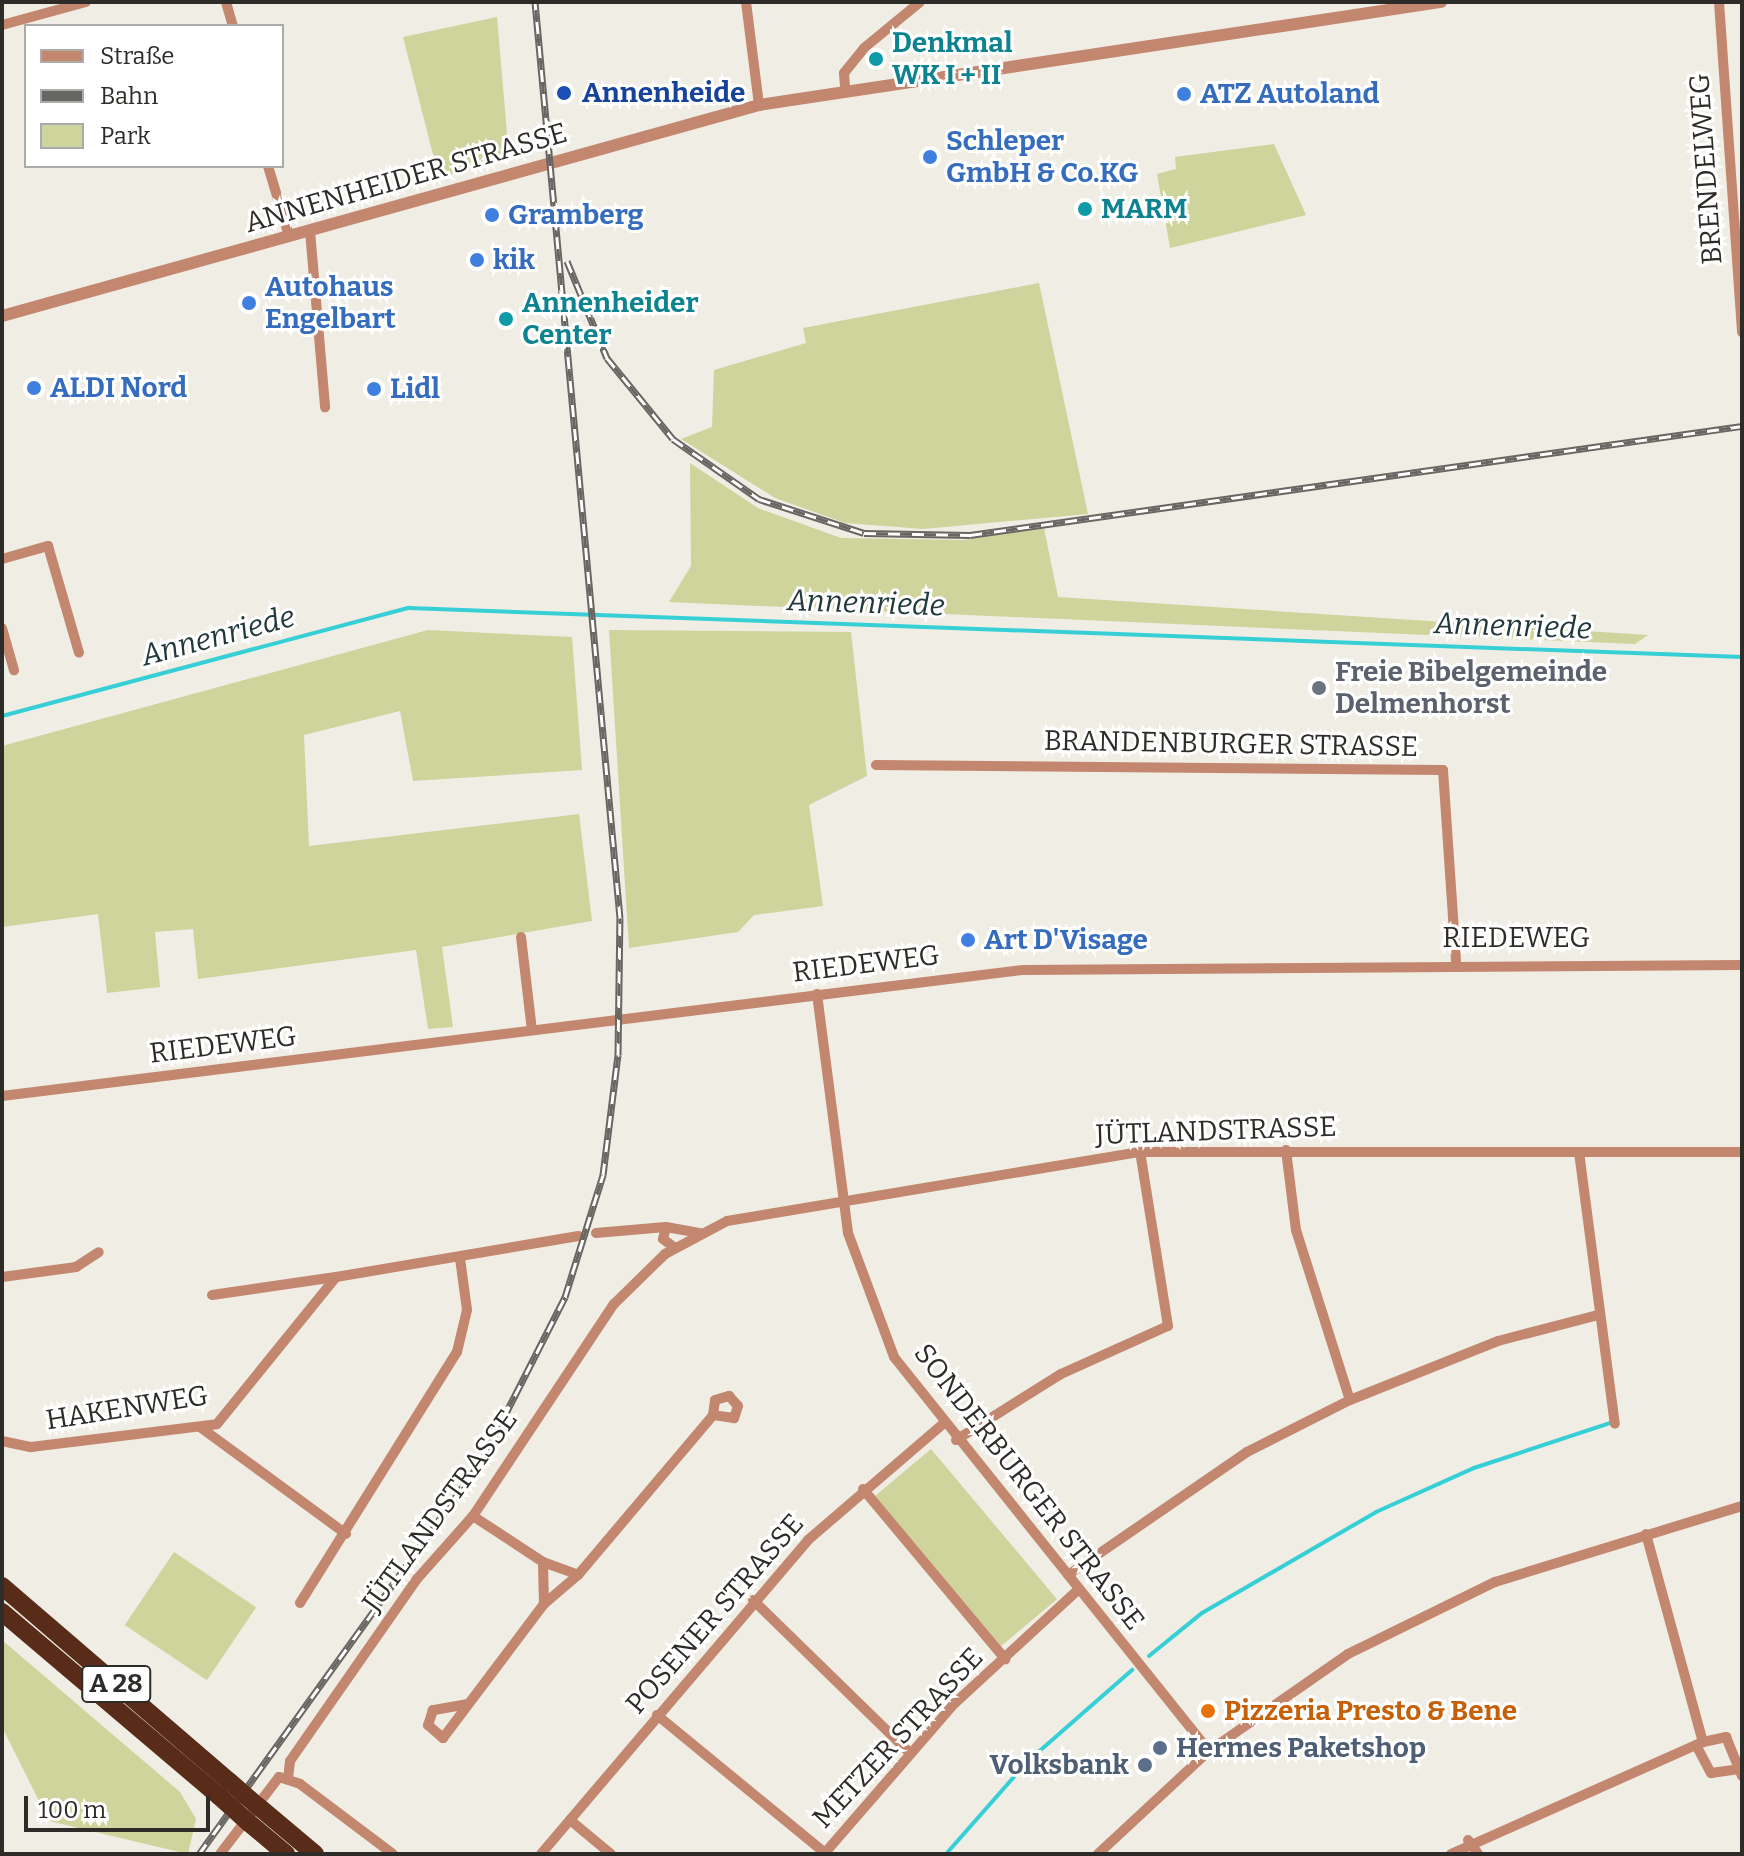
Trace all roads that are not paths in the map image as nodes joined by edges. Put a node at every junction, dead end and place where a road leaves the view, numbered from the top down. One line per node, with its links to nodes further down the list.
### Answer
1 (86, 2): 8 (street)
2 (226, 2): 7 (street)
3 (746, 2): 10 (street)
4 (920, 2): 9 (street)
5 (1441, 2): 9 (street, ANNENHEIDER STRASSE)
6 (1719, 2): 15 (street, BRENDELWEG)
7 (232, 24)
8 (2, 25)
9 (845, 87): 10 (street, ANNENHEIDER STRASSE)
10 (759, 105): 12 (street, ANNENHEIDER STRASSE)
11 (269, 168): 13 (street)
12 (310, 231): 13 (street, ANNENHEIDER STRASSE); 16 (street)
13 (289, 236): 14 (street, ANNENHEIDER STRASSE)
14 (2, 316)
15 (1742, 332)
16 (325, 407)
17 (2, 559): 19 (street)
18 (2, 628): 20 (street)
19 (79, 653)
20 (14, 670)
21 (876, 765): 23 (street, BRANDENBURGER STRASSE)
22 (521, 937): 26 (street)
23 (1456, 961): 24 (street, RIEDEWEG); 25 (street, RIEDEWEG)
24 (1742, 965)
25 (817, 994): 26 (street, RIEDEWEG); 32 (street, SONDERBURGER STRASSE)
26 (532, 1030): 27 (street, RIEDEWEG)
27 (2, 1096)
28 (1286, 1150): 29 (street, JÜTLANDSTRASSE); 30 (street, JÜTLANDSTRASSE); 44 (street)
29 (1140, 1152): 32 (street, JÜTLANDSTRASSE); 49 (street)
30 (1579, 1152): 31 (street, JÜTLANDSTRASSE); 43 (street)
31 (1742, 1152)
32 (843, 1198): 35 (street, JÜTLANDSTRASSE); 46 (street, SONDERBURGER STRASSE)
33 (666, 1227): 34 (street); 35 (street); 37 (street)
34 (596, 1233)
35 (700, 1233): 37 (street, JÜTLANDSTRASSE)
36 (579, 1236): 39 (street)
37 (675, 1248): 53 (street, JÜTLANDSTRASSE)
38 (99, 1252): 40 (street)
39 (460, 1258): 41 (street); 54 (street)
40 (2, 1277)
41 (336, 1277): 42 (street); 48 (street, HAKENWEG)
42 (212, 1295)
43 (1598, 1315): 44 (street); 47 (street)
44 (1350, 1400): 58 (street)
45 (713, 1415): 57 (street)
46 (943, 1424): 49 (street, SONDERBURGER STRASSE); 51 (street, POSENER STRASSE)
47 (1615, 1424)
48 (200, 1427): 50 (street, HAKENWEG); 54 (street)
49 (956, 1440): 58 (street, SONDERBURGER STRASSE)
50 (2, 1441)
51 (863, 1489): 61 (street, POSENER STRASSE); 65 (street)
52 (1742, 1506): 55 (street)
53 (473, 1516): 56 (street); 72 (street, JÜTLANDSTRASSE)
54 (346, 1534): 62 (street)
55 (1646, 1534): 68 (street); 69 (street)
56 (543, 1562): 57 (street); 63 (street)
57 (578, 1575): 63 (street)
58 (1068, 1575): 60 (street, SONDERBURGER STRASSE)
59 (2, 1586): 73 (highway, A 28)
60 (1079, 1589): 65 (street, METZER STRASSE); 69 (street, SONDERBURGER STRASSE)
61 (753, 1600): 67 (street, POSENER STRASSE); 70 (street)
62 (300, 1603)
63 (544, 1604): 66 (street)
64 (2, 1612): 73 (highway, A 28)
65 (1005, 1659): 70 (street, METZER STRASSE)
66 (468, 1704)
67 (657, 1715): 75 (street, POSENER STRASSE); 77 (street)
68 (1700, 1743): 71 (street); 71 (street); 76 (street)
69 (1209, 1751): 84 (street)
70 (910, 1753): 77 (street, METZER STRASSE)
71 (1741, 1772)
72 (288, 1778): 78 (street); 81 (street)
73 (225, 1789): 74 (highway, A 28, bridge)
74 (254, 1814): 79 (highway, A 28); 80 (highway, A 28)
75 (570, 1820): 82 (street, POSENER STRASSE); 83 (street)
76 (1468, 1840): 85 (street); 86 (street)
77 (824, 1853)
78 (220, 1854)
79 (286, 1854)
80 (315, 1854)
81 (393, 1854)
82 (541, 1854)
83 (611, 1854)
84 (1098, 1854)
85 (1451, 1854)
86 (1478, 1854)

